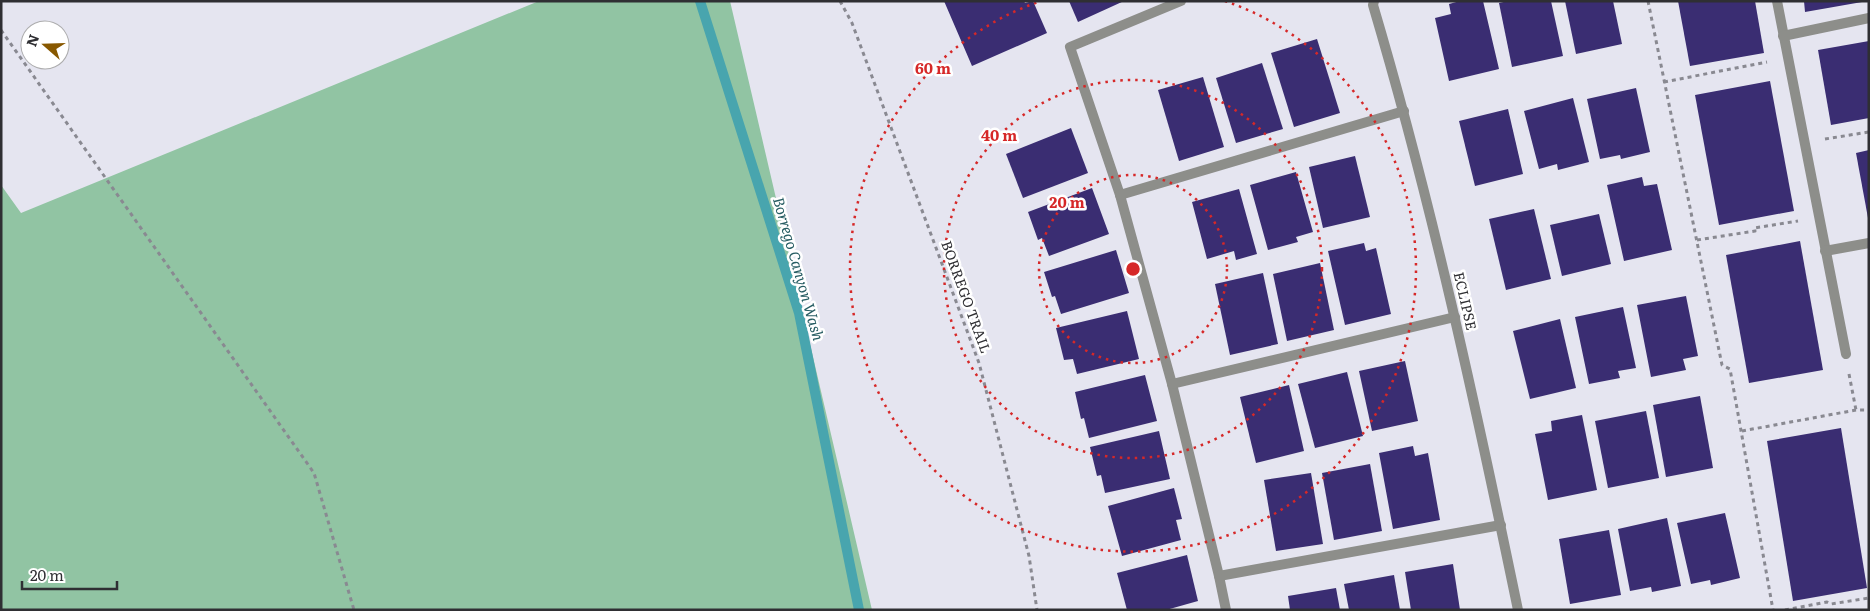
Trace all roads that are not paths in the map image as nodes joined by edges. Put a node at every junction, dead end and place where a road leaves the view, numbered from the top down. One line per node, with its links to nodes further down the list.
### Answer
1 (1181, 1): 7 (street)
2 (1374, 1): 6 (street, ECLIPSE)
3 (1777, 1): 5 (street)
4 (1869, 18): 5 (street)
5 (1783, 36): 9 (street)
6 (1404, 111): 7 (street); 10 (street, ECLIPSE)
7 (1120, 194): 12 (street)
8 (1869, 243): 9 (street)
9 (1825, 251): 11 (street)
10 (1456, 316): 12 (street); 13 (street, ECLIPSE)
11 (1846, 354)
12 (1172, 384): 14 (street)
13 (1501, 524): 14 (street); 16 (street, ECLIPSE)
14 (1219, 576): 15 (street)
15 (1226, 610)
16 (1518, 610)

